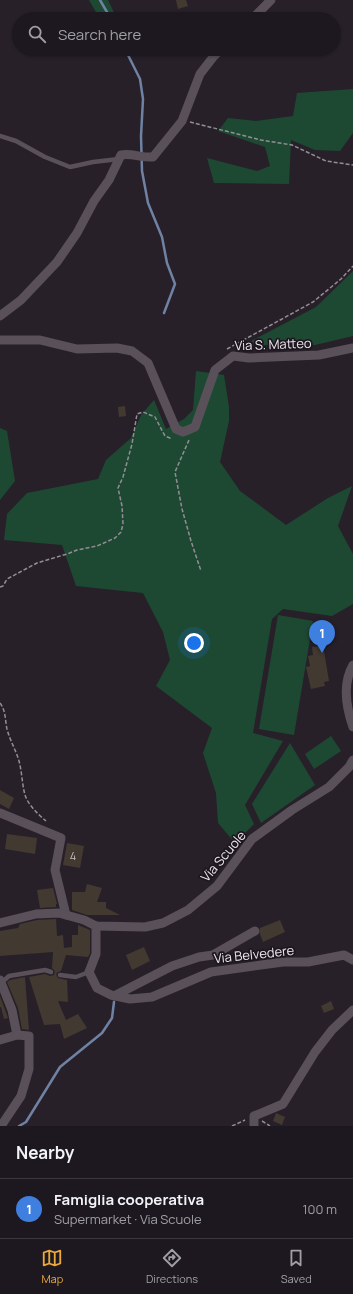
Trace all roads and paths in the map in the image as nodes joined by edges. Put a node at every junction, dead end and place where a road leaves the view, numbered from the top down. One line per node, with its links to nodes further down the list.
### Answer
1 (271, 0): 2 (street)
2 (259, 12)
3 (214, 56): 4 (street)
4 (182, 120): 6 (street); 7 (path)
5 (0, 136): 6 (lane)
6 (119, 158): 9 (street)
7 (353, 165)
8 (353, 266): 12 (path)
9 (0, 316)
10 (0, 340): 14 (street)
11 (353, 348): 13 (street, Via S. Matteo)
12 (222, 352)
13 (195, 427): 14 (street); 15 (path)
14 (176, 429): 16 (path)
15 (201, 571)
16 (0, 587)
17 (353, 665): 19 (street)
18 (0, 703): 22 (path)
19 (353, 727)
20 (353, 760): 25 (street, Via Scuole)
21 (0, 813): 23 (street)
22 (48, 824)
23 (66, 915): 24 (street); 25 (street)
24 (0, 923)
25 (96, 926): 29 (street)
26 (255, 931): 32 (street, Via Belvedere)
27 (353, 960): 32 (street, Via Belvedere)
28 (52, 972): 31 (lane)
29 (89, 972): 30 (lane); 32 (street, Via Belvedere)
30 (60, 975)
31 (0, 981): 34 (street)
32 (114, 996)
33 (353, 1010): 37 (street)
34 (17, 1035): 35 (street); 36 (street)
35 (0, 1040)
36 (1, 1126)
37 (254, 1126)

